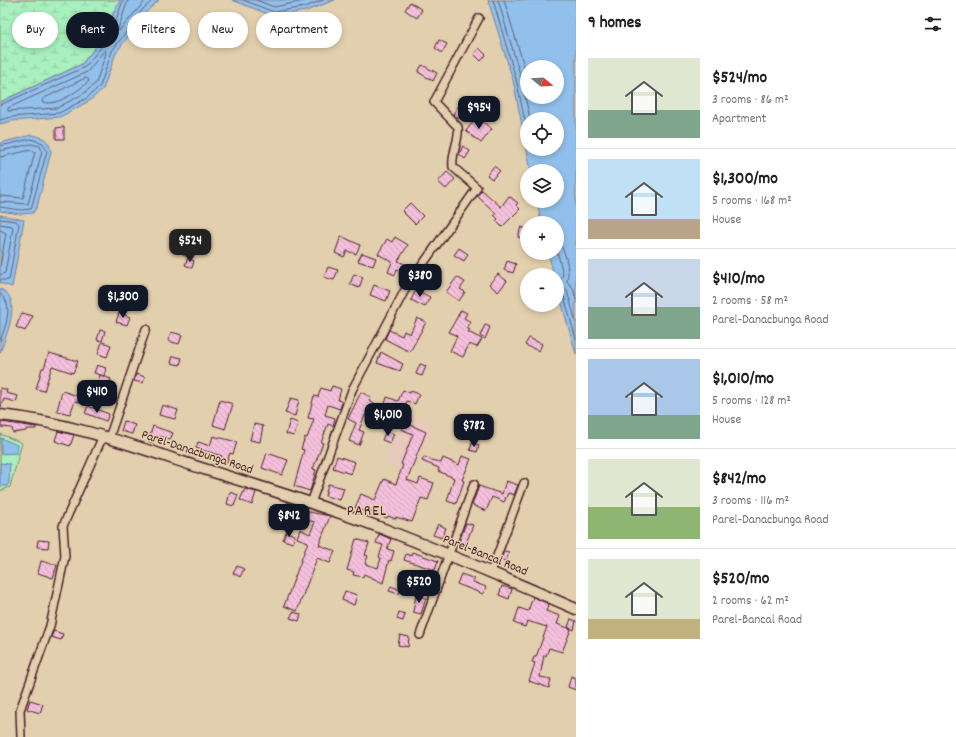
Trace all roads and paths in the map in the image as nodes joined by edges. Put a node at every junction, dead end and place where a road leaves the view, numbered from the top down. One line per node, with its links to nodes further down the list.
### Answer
1 (479, 18): 7 (street)
2 (146, 329): 4 (street)
3 (0, 414): 4 (main road, Parel-Danacbunga Road)
4 (106, 437): 7 (main road, Parel-Danacbunga Road); 13 (street)
5 (524, 483): 10 (street)
6 (474, 484): 9 (street)
7 (311, 503): 8 (main road, Parel-Danacbunga Road)
8 (383, 529): 9 (main road, Parel-Bancal Road)
9 (450, 556): 10 (main road, Parel-Bancal Road); 12 (street)
10 (491, 572): 11 (main road, Parel-Bancal Road)
11 (576, 609)
12 (420, 635)
13 (21, 737)

